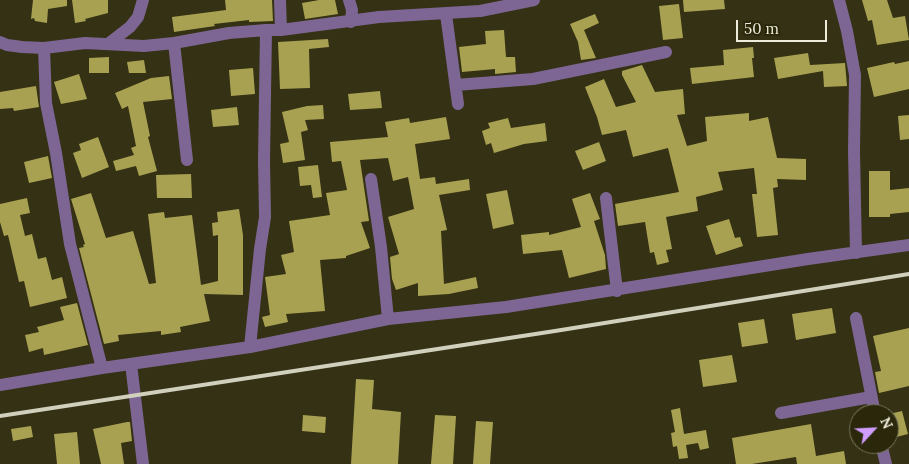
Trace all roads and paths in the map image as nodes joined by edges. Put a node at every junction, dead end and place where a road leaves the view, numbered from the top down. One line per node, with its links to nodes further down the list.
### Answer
1 (143, 0): 12 (street)
2 (280, 0): 9 (street)
3 (349, 0): 7 (street)
4 (534, 0): 6 (street)
5 (839, 0): 21 (street)
6 (446, 14): 7 (street); 15 (street)
7 (351, 22): 9 (street)
8 (266, 30): 9 (street); 11 (street); 25 (street)
9 (281, 30)
10 (0, 42): 13 (street)
11 (174, 43): 12 (street); 17 (street)
12 (108, 44): 13 (street)
13 (44, 48): 27 (street)
14 (666, 52): 15 (street)
15 (456, 85): 16 (street)
16 (458, 104)
17 (188, 160)
18 (371, 179): 24 (street)
19 (606, 198): 22 (street)
20 (909, 245): 21 (street)
21 (856, 253): 22 (street)
22 (617, 291): 24 (street)
23 (856, 318): 29 (street)
24 (388, 319): 25 (street)
25 (250, 347): 26 (street)
26 (131, 364): 27 (street); 32 (street)
27 (102, 368): 28 (street)
28 (0, 386)
29 (871, 397): 30 (street); 31 (street)
30 (873, 404)
31 (781, 413)
32 (143, 464)

